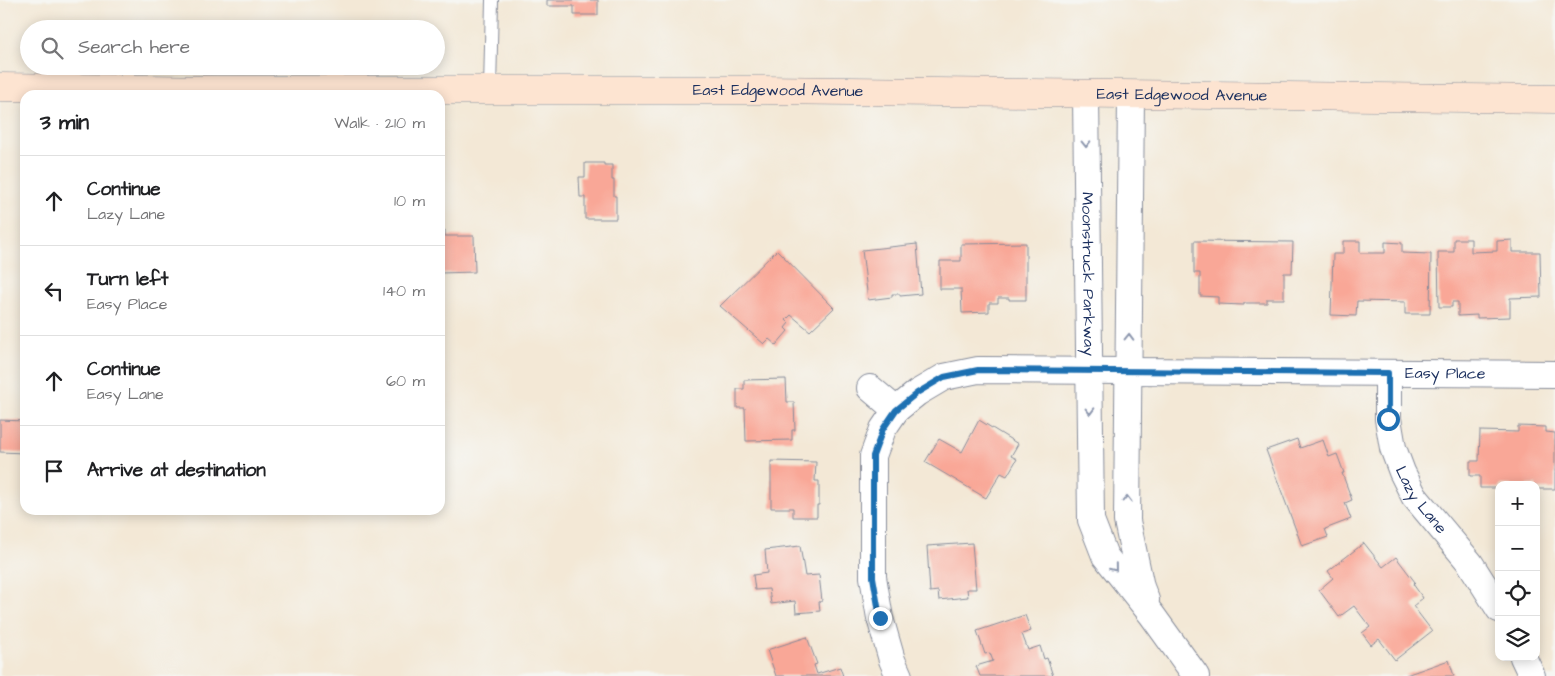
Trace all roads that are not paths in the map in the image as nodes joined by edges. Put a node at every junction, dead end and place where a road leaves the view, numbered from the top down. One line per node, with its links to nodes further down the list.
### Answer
1 (492, 0): 3 (lane)
2 (0, 87): 3 (main road, East Edgewood Avenue)
3 (490, 90): 4 (main road, East Edgewood Avenue)
4 (1086, 95): 5 (main road, East Edgewood Avenue); 7 (street, Moonstruck Parkway, one-way to 7)
5 (1131, 96): 6 (main road, East Edgewood Avenue); 8 (street, Moonstruck Parkway, one-way to 5)
6 (1555, 99)
7 (1090, 371): 8 (street, Easy Place); 12 (street, Easy Place); 14 (street, Moonstruck Parkway, one-way to 14)
8 (1128, 371): 9 (street, Easy Place); 14 (street, Moonstruck Parkway, one-way to 8)
9 (1388, 373): 10 (street, Easy Place); 13 (street, Lazy Lane)
10 (1555, 374)
11 (870, 388): 12 (street)
12 (896, 410): 16 (street, Easy Place)
13 (1495, 604)
14 (1152, 615): 17 (street, Moonstruck Parkway)
15 (1525, 661): 18 (street)
16 (899, 676)
17 (1196, 676)
18 (1532, 676)

